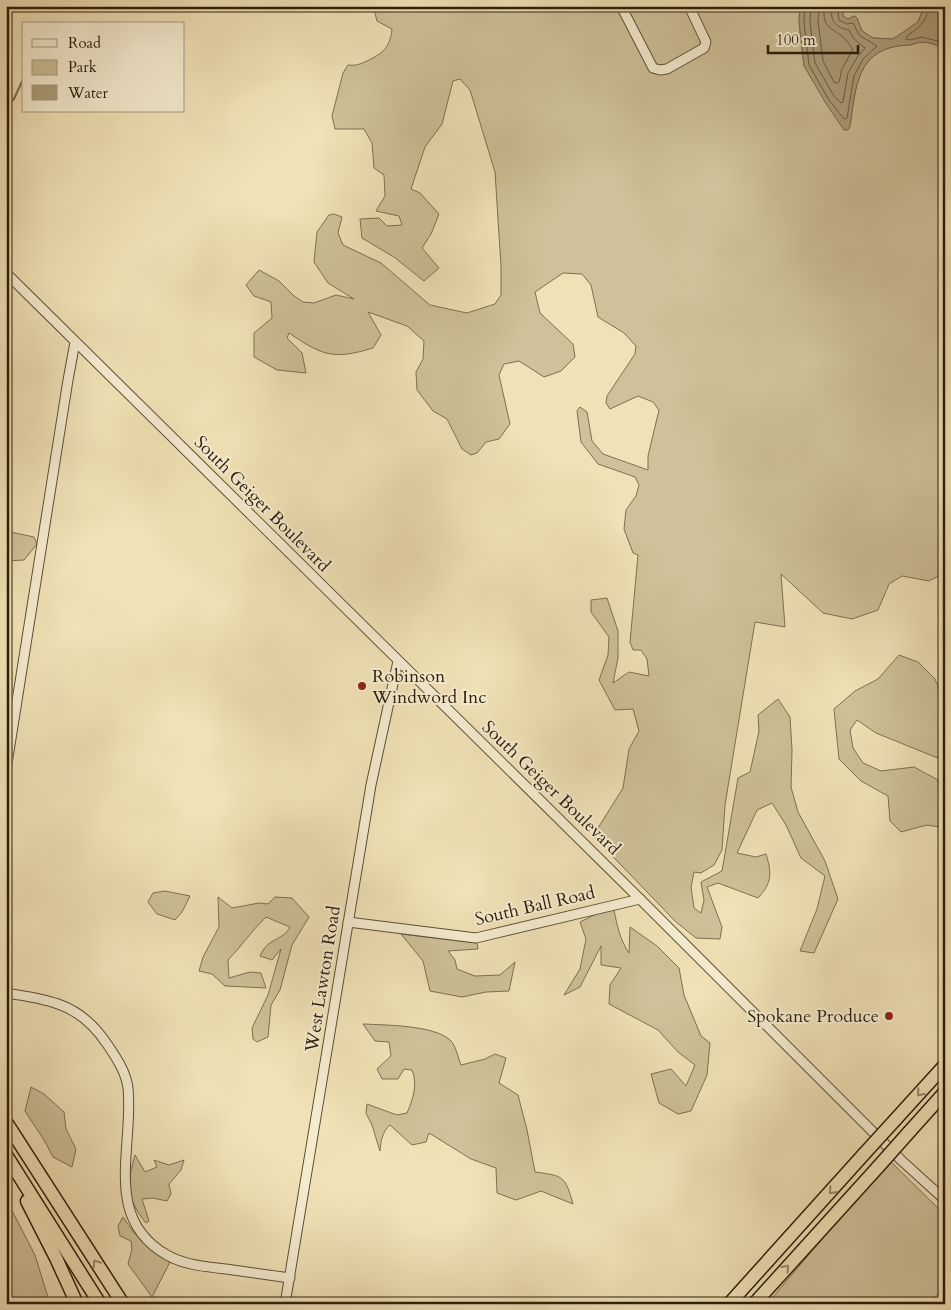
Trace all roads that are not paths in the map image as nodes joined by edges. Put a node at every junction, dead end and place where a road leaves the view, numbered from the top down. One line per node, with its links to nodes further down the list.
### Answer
1 (621, 6): 2 (street)
2 (689, 6)
3 (6, 273): 4 (street, South Geiger Boulevard)
4 (75, 342): 5 (street, South Geiger Boulevard); 6 (street)
5 (398, 661): 7 (street, South Geiger Boulevard); 8 (street, West Lawton Road)
6 (6, 770)
7 (640, 898): 8 (street, South Ball Road); 14 (street, South Geiger Boulevard)
8 (348, 922): 15 (street, West Lawton Road)
9 (6, 993): 15 (street)
10 (945, 1065): 20 (highway, one-way to 20, bridge)
11 (945, 1094): 21 (highway, one-way to 11, bridge)
12 (6, 1122): 18 (highway, one-way to 12)
13 (8, 1157): 16 (highway); 17 (highway)
14 (945, 1200)
15 (290, 1278): 19 (street, West Lawton Road)
16 (77, 1304)
17 (100, 1304)
18 (122, 1304)
19 (285, 1304)
20 (729, 1304)
21 (754, 1304)

